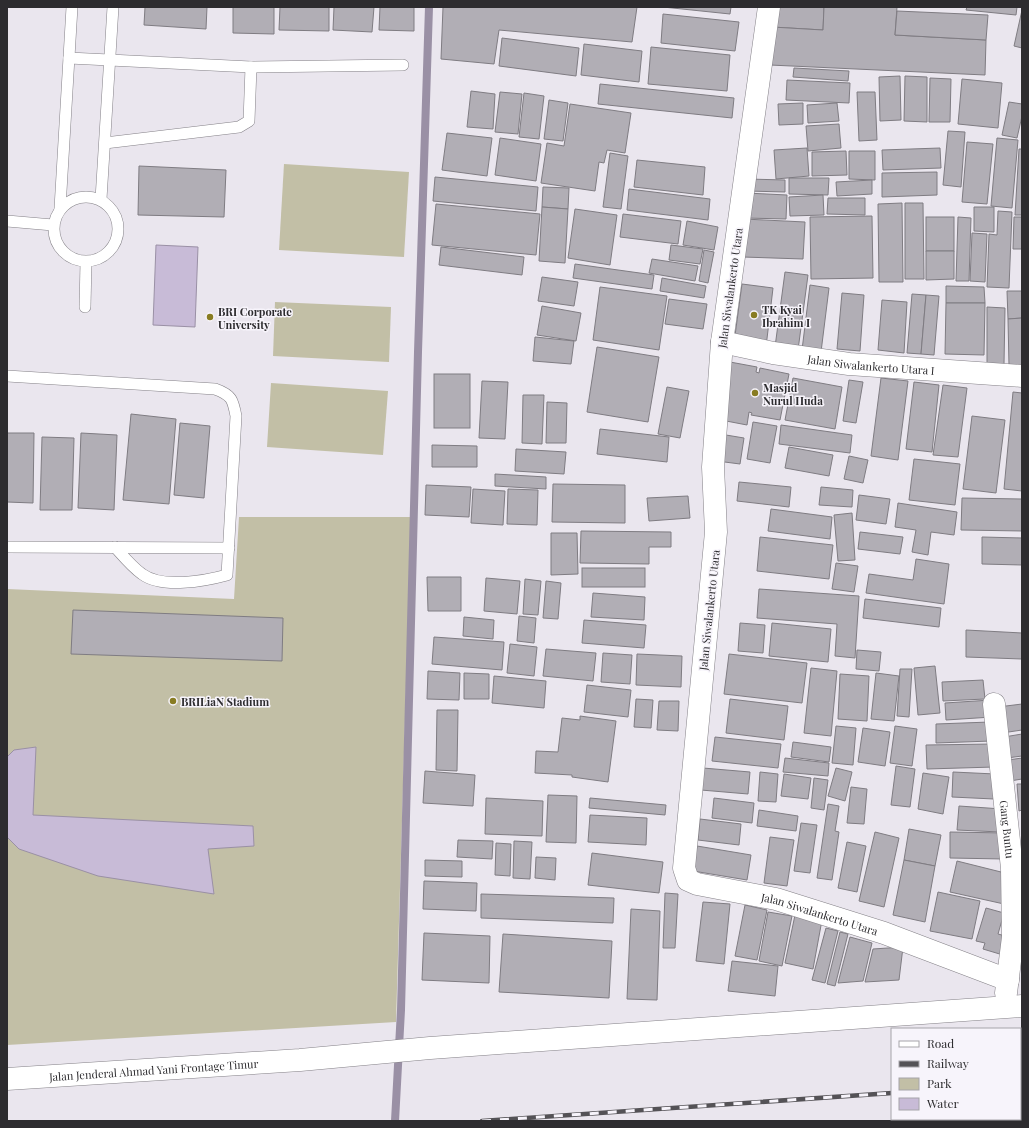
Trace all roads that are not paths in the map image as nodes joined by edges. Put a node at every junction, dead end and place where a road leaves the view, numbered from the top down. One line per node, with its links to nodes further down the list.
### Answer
1 (72, 7): 4 (lane)
2 (113, 7): 5 (lane)
3 (769, 7): 15 (street, Jalan Siwalankerto Utara)
4 (69, 58): 5 (lane); 10 (lane)
5 (109, 59): 7 (lane); 8 (lane)
6 (403, 65): 7 (lane)
7 (251, 67): 8 (lane)
8 (104, 143): 9 (lane)
9 (101, 199): 10 (lane); 13 (lane)
10 (60, 208): 12 (lane)
11 (7, 221): 12 (lane)
12 (53, 225): 13 (lane)
13 (86, 262): 14 (lane)
14 (85, 307)
15 (722, 342): 17 (street, Jalan Siwalankerto Utara I); 22 (street, Jalan Siwalankerto Utara)
16 (7, 376): 20 (lane)
17 (1022, 376)
18 (7, 547): 19 (lane)
19 (115, 548): 20 (lane); 20 (lane)
20 (229, 548)
21 (994, 704): 22 (street, Gang Buntu)
22 (1008, 980): 23 (street, Gang Buntu)
23 (1013, 1006): 24 (street, Jalan Jenderal Ahmad Yani Frontage Timur)
24 (7, 1078)

